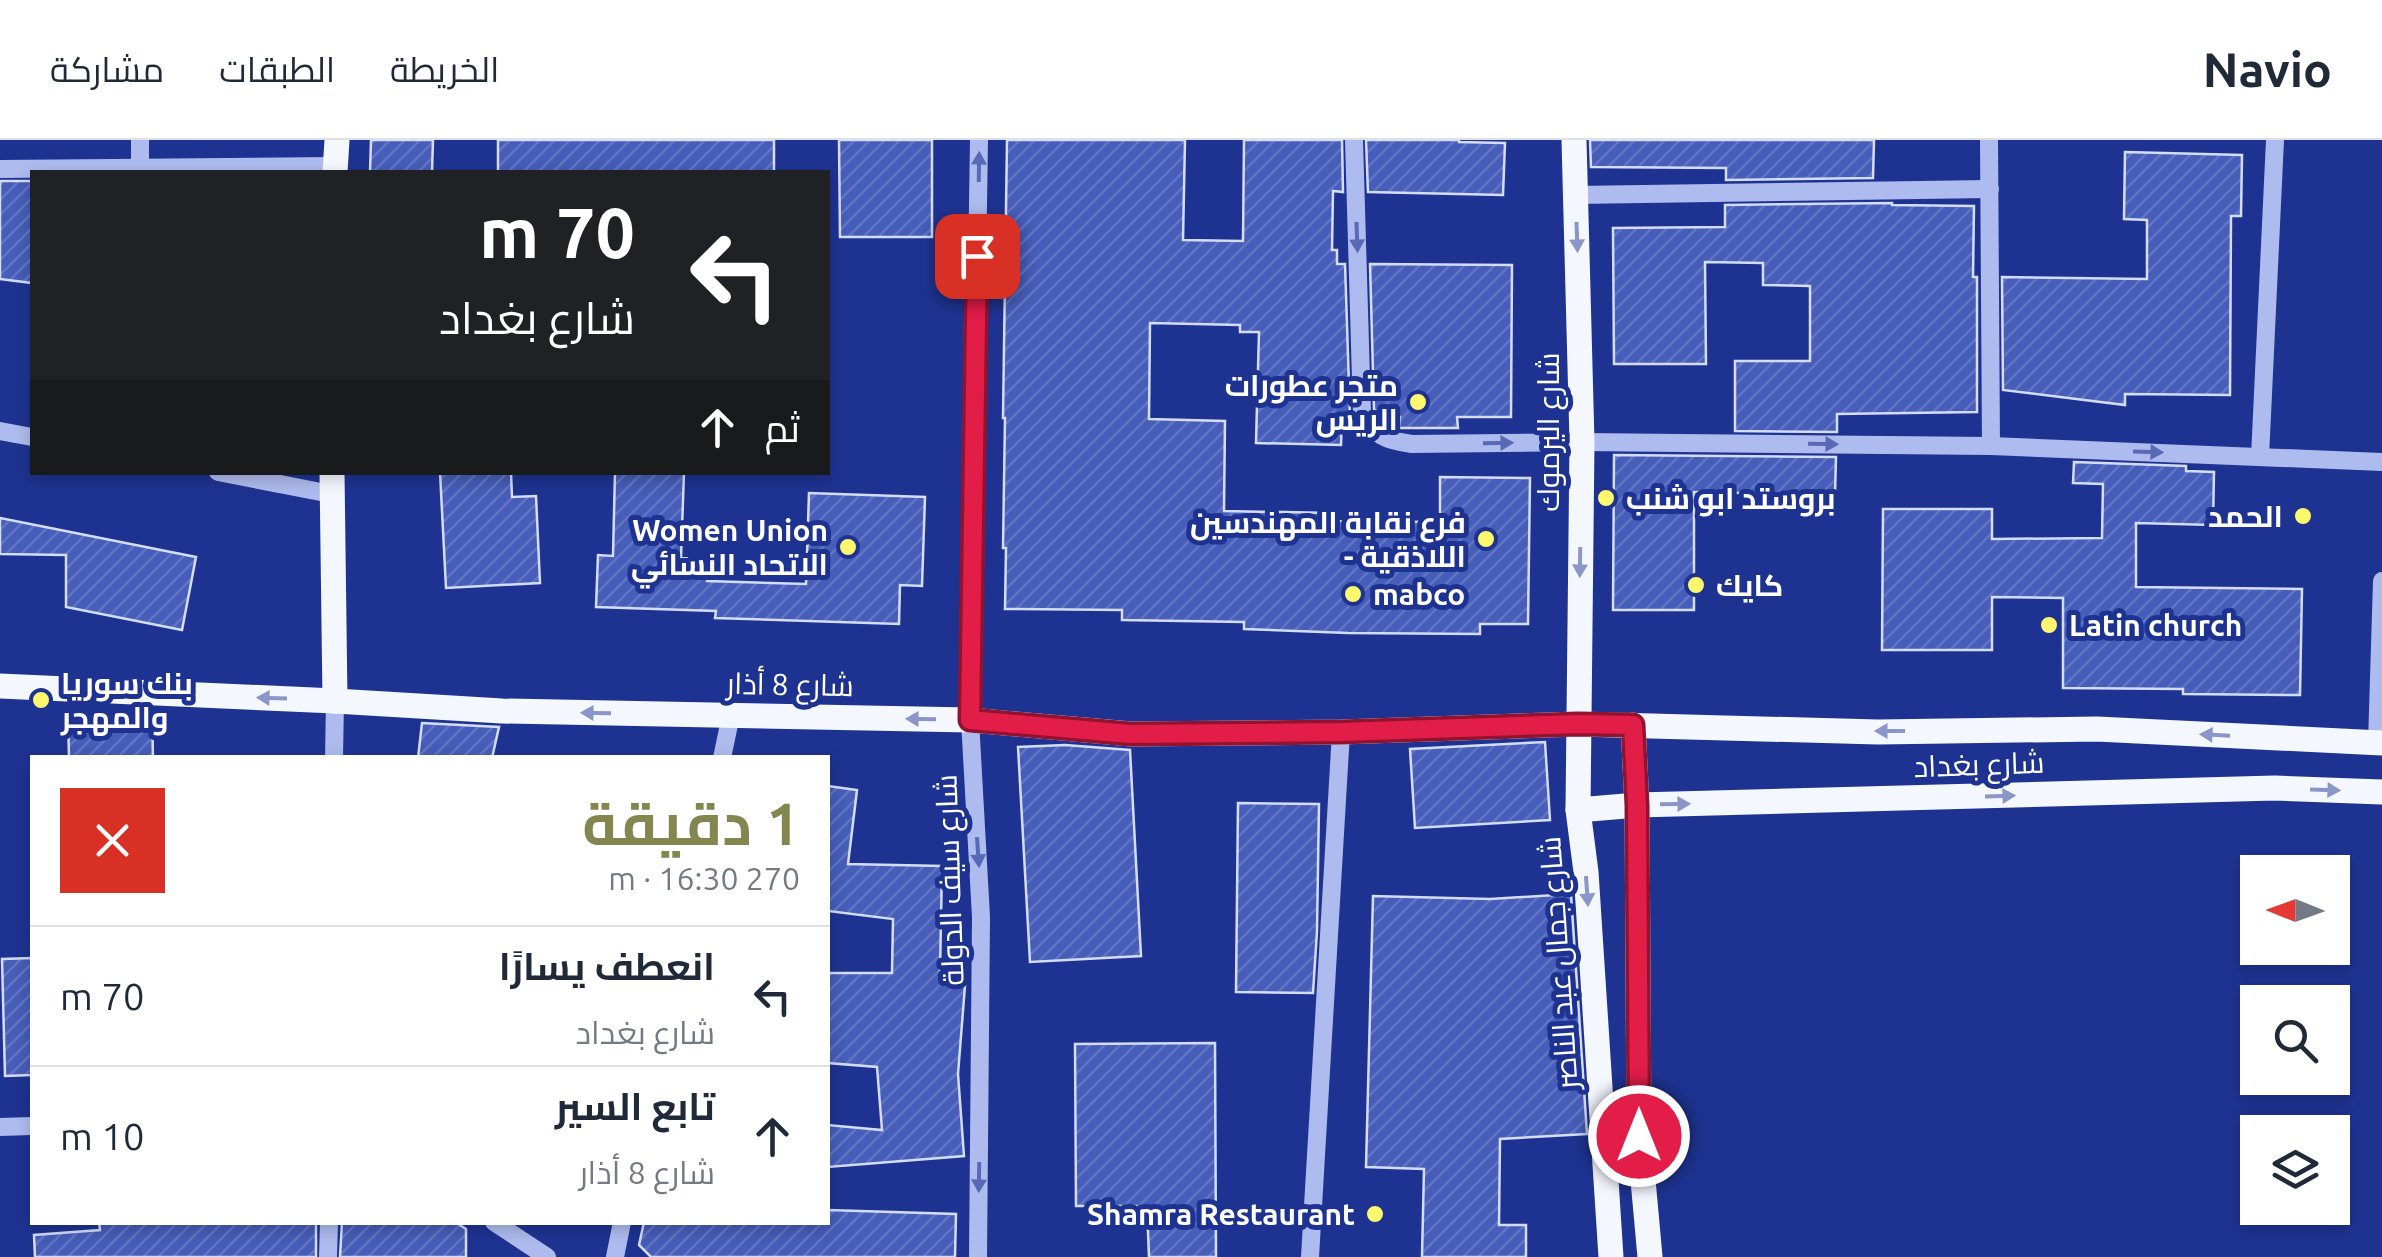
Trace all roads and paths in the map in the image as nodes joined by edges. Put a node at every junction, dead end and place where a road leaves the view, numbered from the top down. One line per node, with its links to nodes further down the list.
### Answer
1 (140, 140): 8 (street)
2 (979, 140): 24 (street, شارع سيف الدولة, one-way to 2)
3 (1354, 140): 14 (street, one-way to 14)
4 (1574, 140): 11 (main road, شارع اليرموك)
5 (1990, 140): 10 (street)
6 (2275, 140): 16 (street)
7 (335, 160): 8 (street)
8 (140, 168): 9 (street)
9 (0, 169)
10 (1990, 190): 11 (street); 15 (street)
11 (1576, 195): 14 (main road, شارع اليرموك, one-way to 14)
12 (0, 430): 13 (street)
13 (30, 437)
14 (1582, 442): 15 (street, one-way to 15); 25 (main road, شارع اليرموك, one-way to 25)
15 (1992, 446): 16 (street, one-way to 16)
16 (2260, 457): 17 (street)
17 (2382, 462)
18 (249, 475): 19 (street)
19 (331, 483): 22 (main road)
20 (2382, 581): 28 (street)
21 (0, 686): 22 (main road, شارع 8 أذار, one-way to 21)
22 (335, 700): 23 (main road, شارع 8 أذار, one-way to 22); 29 (street)
23 (731, 716): 24 (main road, شارع 8 أذار, one-way to 23); 30 (street)
24 (970, 720): 27 (main road, شارع 8 أذار); 42 (street, شارع سيف الدولة, one-way to 42)
25 (1578, 724): 26 (main road, شارع بغداد); 27 (main road, شارع 8 أذار); 33 (main road, شارع جمال عبد الناصر)
26 (1633, 725): 28 (main road, شارع بغداد, one-way to 26); 32 (main road)
27 (1341, 732): 43 (street)
28 (2379, 743)
29 (334, 755)
30 (723, 755)
31 (2382, 792): 32 (main road, شارع بغداد, one-way to 31)
32 (1637, 805): 33 (main road, شارع بغداد); 45 (main road)
33 (1578, 810): 44 (main road, شارع جمال عبد الناصر, one-way to 44)
34 (30, 1126): 35 (street)
35 (0, 1128)
36 (329, 1225): 39 (street)
37 (499, 1225): 40 (street)
38 (621, 1225): 41 (street)
39 (328, 1257)
40 (547, 1257)
41 (615, 1257)
42 (978, 1257)
43 (1310, 1257)
44 (1611, 1257)
45 (1650, 1257)

